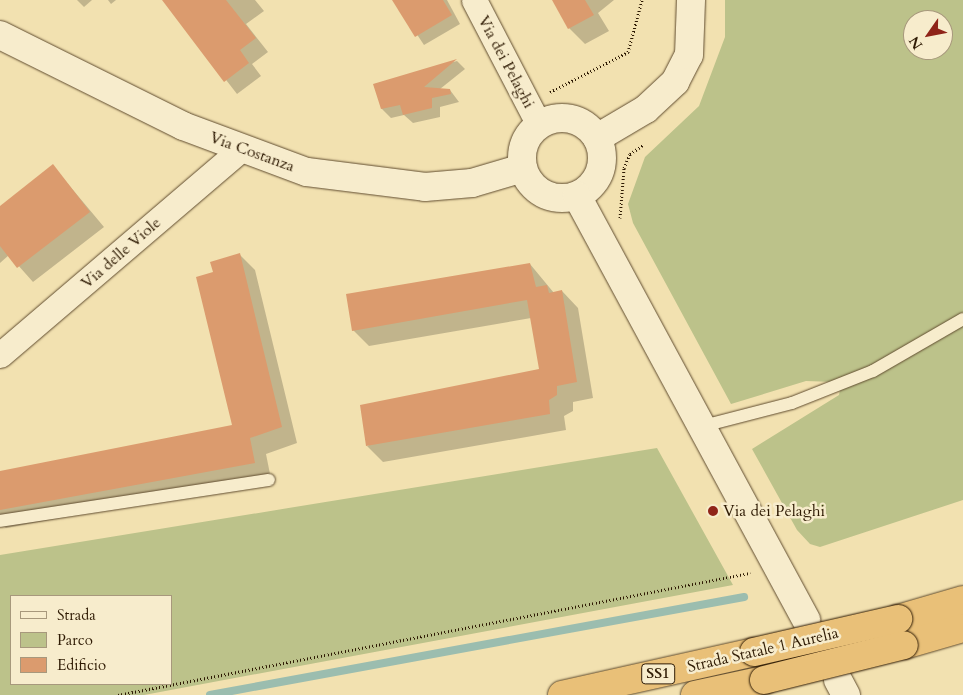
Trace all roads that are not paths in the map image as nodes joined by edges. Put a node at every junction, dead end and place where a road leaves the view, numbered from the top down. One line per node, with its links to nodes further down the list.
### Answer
1 (474, 0): 4 (street, Via dei Pelaghi)
2 (691, 0): 5 (street)
3 (0, 35): 6 (street, Via Costanza)
4 (534, 114): 5 (street); 7 (street)
5 (597, 138): 8 (street)
6 (240, 150): 7 (street, Via Costanza); 10 (street, Via delle Viole)
7 (523, 168): 8 (street)
8 (577, 196): 11 (street)
9 (963, 319): 11 (lane)
10 (0, 355)
11 (703, 426): 15 (street)
12 (269, 480): 13 (lane)
13 (0, 521)
14 (963, 600): 17 (highway, Strada Statale 1 Aurelia / SS1, bridge)
15 (806, 620)
16 (963, 628): 18 (highway, Strada Statale 1 Aurelia / SS1, bridge)
17 (562, 695)
18 (695, 695)

